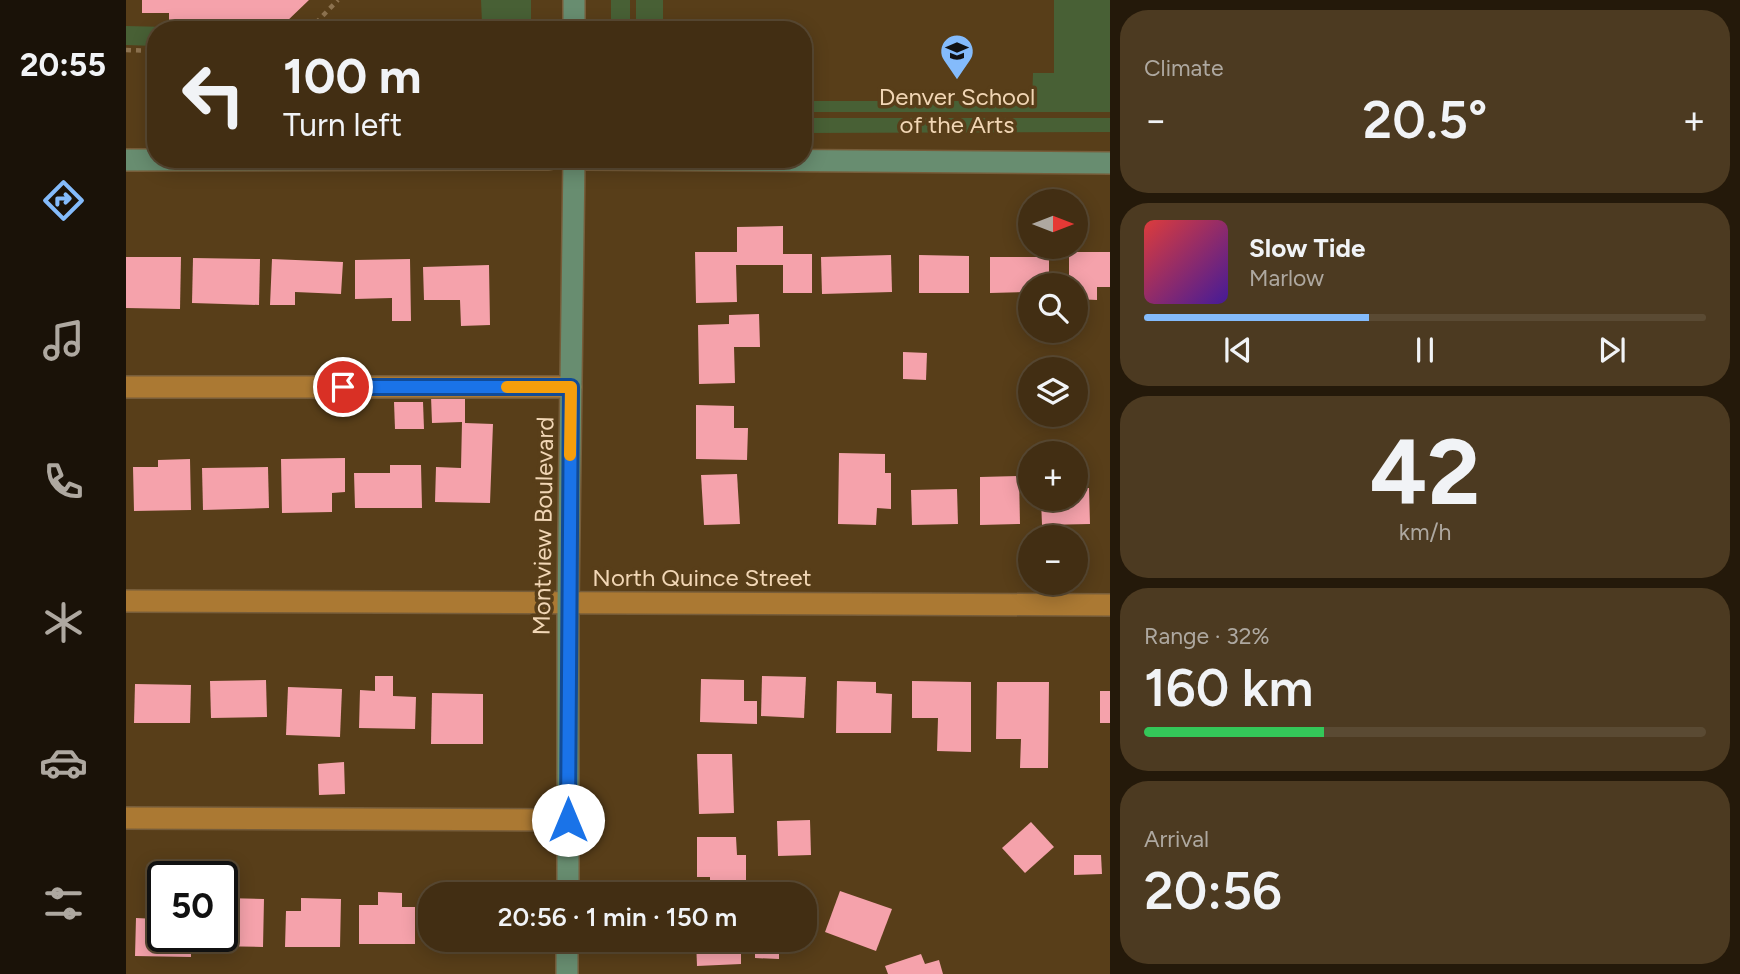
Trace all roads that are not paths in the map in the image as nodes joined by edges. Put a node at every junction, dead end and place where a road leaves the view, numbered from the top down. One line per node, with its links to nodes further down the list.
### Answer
1 (574, 0): 2 (main road)
2 (574, 21)
3 (126, 160): 4 (main road)
4 (147, 160)
5 (812, 161): 6 (main road)
6 (1110, 163)
7 (574, 168): 9 (main road, Montview Boulevard)
8 (126, 387): 9 (street)
9 (571, 387): 11 (main road, Montview Boulevard)
10 (126, 601): 11 (street, North Quince Street)
11 (568, 603): 12 (street, North Quince Street); 14 (main road, Montview Boulevard)
12 (1110, 605)
13 (126, 818): 14 (street)
14 (568, 820): 15 (main road, Montview Boulevard)
15 (568, 882)
16 (567, 952): 17 (main road)
17 (567, 974)

